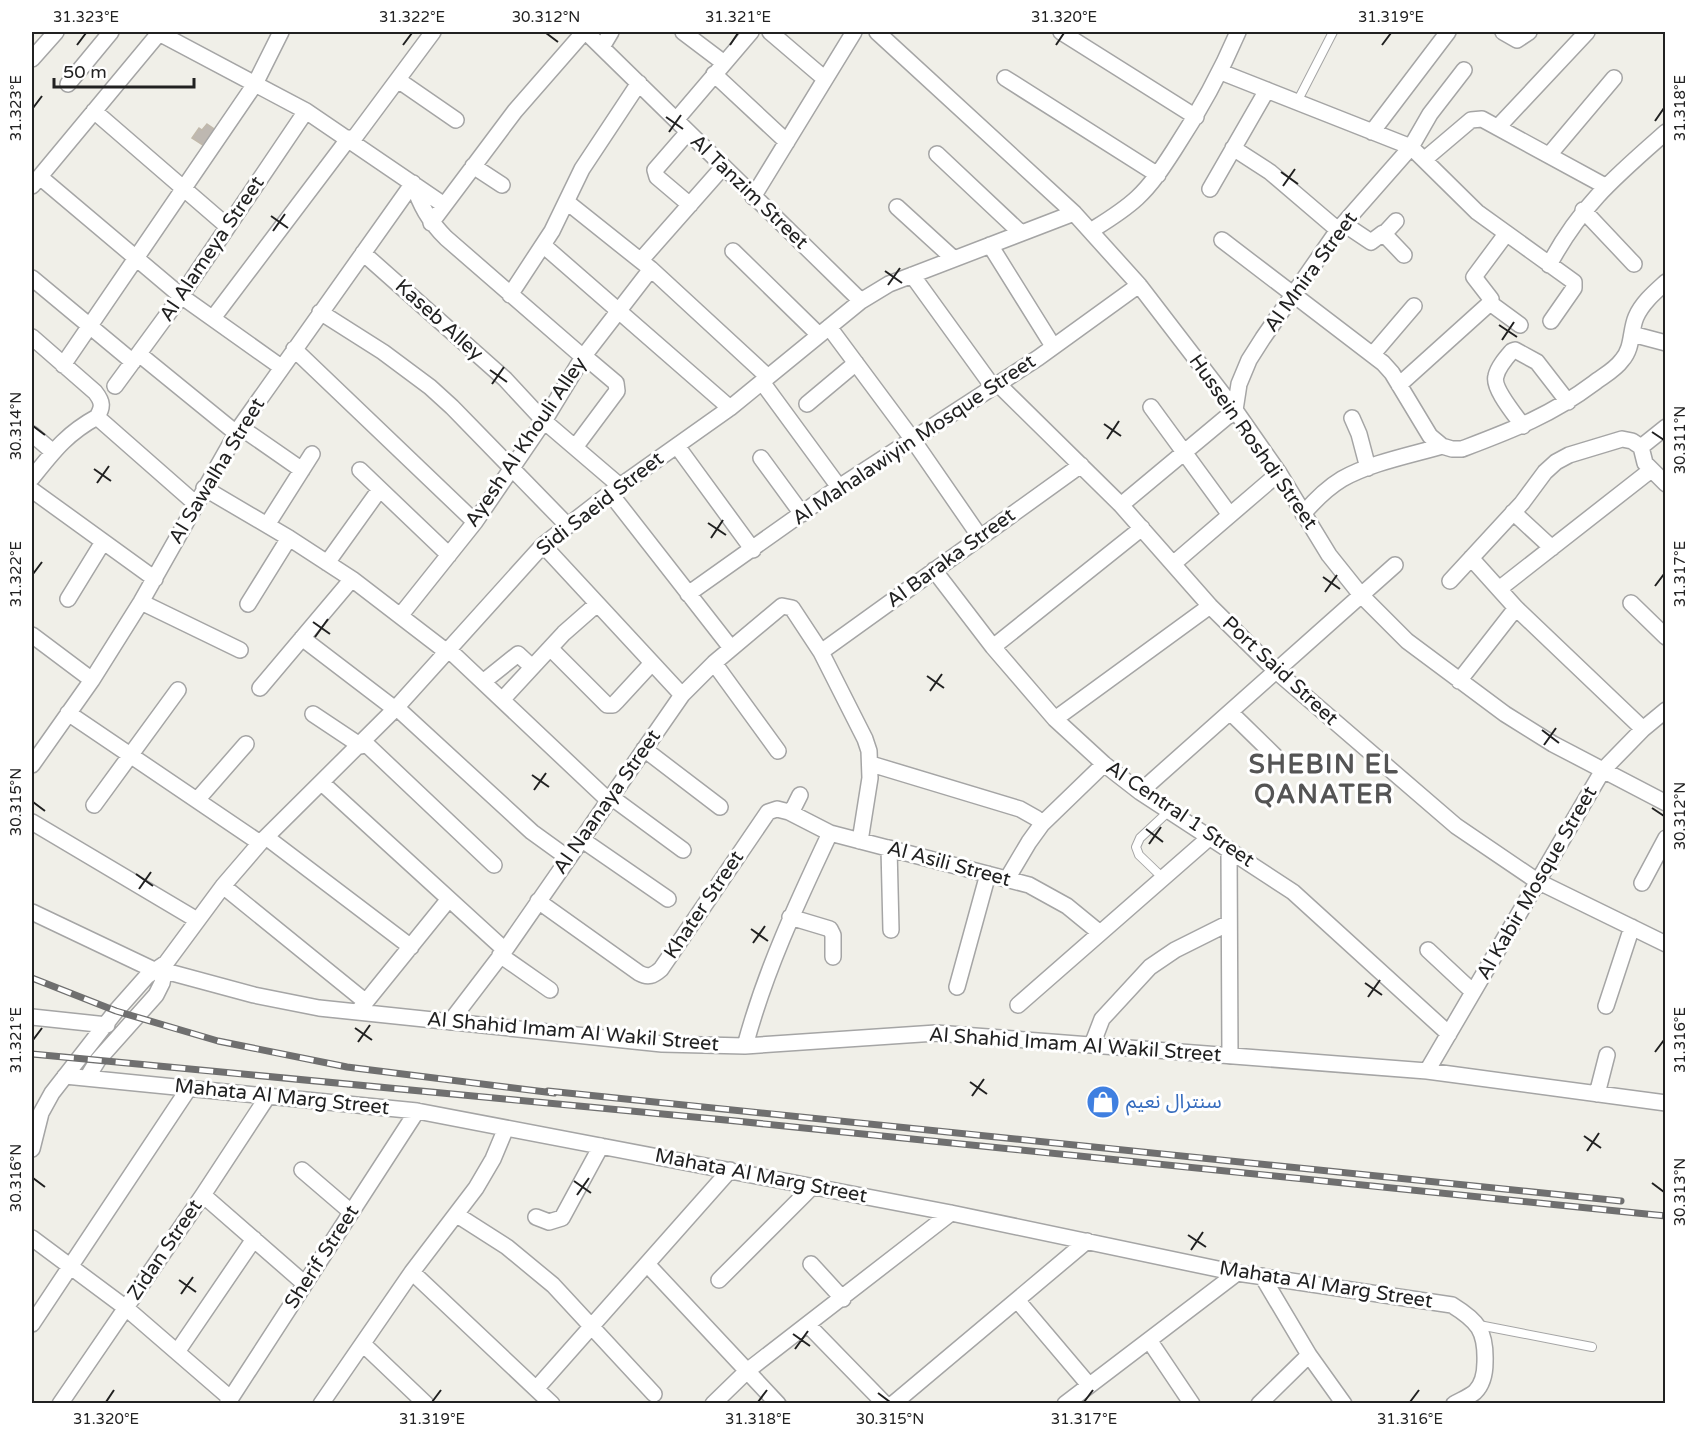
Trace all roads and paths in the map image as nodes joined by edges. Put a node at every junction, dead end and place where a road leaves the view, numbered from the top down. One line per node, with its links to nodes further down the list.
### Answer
1 (56, 32): 21 (street)
2 (111, 32): 30 (street)
3 (159, 32): 31 (street); 34 (street)
4 (281, 32): 31 (street)
5 (433, 32): 28 (street)
6 (585, 32): 20 (street, Al Tanzim Street); 50 (street)
7 (611, 32): 20 (street)
8 (683, 32): 22 (street)
9 (751, 32): 22 (street)
10 (770, 32): 27 (street)
11 (854, 32): 27 (street)
12 (877, 32): 65 (street, Hussein Roshdi Street)
13 (1061, 32): 36 (street)
14 (1238, 32): 24 (street)
15 (1333, 32): 33 (lane)
16 (1448, 32): 41 (street)
17 (1503, 32): 18 (street)
18 (1529, 32)
19 (1581, 33): 39 (street)
20 (602, 47): 29 (street, Al Tanzim Street)
21 (32, 59)
22 (719, 69): 38 (street); 44 (street)
23 (1464, 70): 45 (street, Al Mnira Street)
24 (1221, 72): 32 (street); 36 (street)
25 (1005, 78): 52 (street)
26 (1614, 78): 48 (street)
27 (825, 79): 44 (street)
28 (398, 80): 37 (street); 43 (street)
29 (639, 83): 38 (street, Al Tanzim Street); 60 (street)
30 (68, 84)
31 (255, 84): 35 (street); 57 (street)
32 (1267, 90): 33 (street); 46 (street)
33 (1297, 102): 41 (street)
34 (94, 111): 53 (street); 57 (street)
35 (306, 111): 43 (street); 68 (street, Al Alameya Street)
36 (1196, 117): 52 (street)
37 (456, 120)
38 (676, 120): 40 (street, Al Tanzim Street)
39 (1498, 128): 48 (street); 49 (street)
40 (688, 132): 51 (street, Al Tanzim Street); 61 (street)
41 (1372, 132): 45 (street)
42 (1665, 132): 56 (street)
43 (350, 140): 54 (street); 97 (street)
44 (787, 142): 59 (street)
45 (1411, 147): 49 (street); 69 (street, Al Mnira Street)
46 (1233, 148): 58 (street); 69 (street)
47 (937, 154): 71 (street)
48 (1549, 155): 56 (street)
49 (1425, 159): 73 (street)
50 (473, 166): 55 (street); 62 (street)
51 (723, 167): 59 (street, Al Tanzim Street); 61 (street, Ayesh Al Khouli Alley)
52 (1158, 175): 70 (street)
53 (36, 182): 80 (street)
54 (413, 183): 62 (street); 67 (street); 78 (street, Al Sawalha Street)
55 (502, 185)
56 (1605, 186): 64 (street)
57 (184, 189): 68 (street); 80 (street)
58 (1210, 189)
59 (753, 197): 92 (street, Al Tanzim Street)
60 (567, 202): 75 (street); 82 (street)
61 (690, 204): 82 (street, Ayesh Al Khouli Alley)
62 (444, 205): 67 (street)
63 (897, 207): 81 (street)
64 (1583, 210): 83 (street); 84 (street)
65 (1074, 213): 70 (street, Hussein Roshdi Street); 71 (street, Sidi Saeid Street)
66 (1395, 220): 72 (street)
67 (431, 223): 90 (street)
68 (227, 226): 91 (street, Al Alameya Street)
69 (1341, 227): 72 (street); 89 (street, Al Mnira Street)
70 (1092, 230): 88 (street, Hussein Roshdi Street)
71 (1022, 233): 76 (street, Sidi Saeid Street)
72 (1384, 234): 79 (street)
73 (1506, 234): 84 (street); 93 (street)
74 (1222, 240): 89 (street)
75 (543, 245): 90 (street); 95 (street)
76 (990, 245): 81 (street, Sidi Saeid Street); 105 (street)
77 (733, 251): 101 (street)
78 (363, 253): 96 (street, Al Sawalha Street); 124 (street, Kaseb Alley)
79 (1404, 255)
80 (137, 259): 91 (street); 100 (street)
81 (954, 259): 85 (street, Sidi Saeid Street)
82 (646, 264): 95 (street, Ayesh Al Khouli Alley); 113 (street)
83 (1634, 264)
84 (1549, 265): 98 (street)
85 (912, 275): 92 (street, Sidi Saeid Street); 114 (street, Port Said Street)
86 (32, 278): 100 (street)
87 (1665, 282): 102 (street)
88 (1139, 285): 105 (street, Al Mahalawiyin Mosque Street); 121 (street, Hussein Roshdi Street)
89 (1294, 294): 107 (street); 121 (street, Al Mnira Street)
90 (510, 295): 108 (street)
91 (181, 296): 97 (street); 109 (street, Al Alameya Street)
92 (861, 301): 101 (street, Sidi Saeid Street)
93 (1490, 303): 99 (street); 115 (street)
94 (1414, 306): 107 (street)
95 (620, 310): 108 (street, Ayesh Al Khouli Alley); 120 (street)
96 (320, 312): 106 (street, Al Sawalha Street); 139 (street)
97 (213, 318): 112 (street)
98 (1551, 321)
99 (1520, 325)
100 (90, 326): 109 (street); 111 (street)
101 (824, 331): 110 (street); 113 (street, Sidi Saeid Street)
102 (1632, 334): 104 (street); 117 (street)
103 (32, 337): 111 (street)
104 (1665, 343)
105 (1053, 346): 114 (street, Al Mahalawiyin Mosque Street)
106 (294, 349): 112 (street, Al Sawalha Street); 158 (street)
107 (1373, 354): 115 (street)
108 (584, 356): 124 (street, Ayesh Al Khouli Alley); 130 (street)
109 (136, 358): 116 (street, Al Alameya Street); 127 (street)
110 (856, 363): 118 (street); 129 (street)
111 (63, 364): 122 (street)
112 (281, 367): 127 (street, Al Sawalha Street)
113 (765, 379): 120 (street, Sidi Saeid Street); 148 (street)
114 (996, 385): 129 (street, Al Mahalawiyin Mosque Street); 138 (street, Port Said Street)
115 (1400, 385): 132 (street)
116 (115, 386)
117 (1568, 402): 125 (street); 125 (street)
118 (807, 404)
119 (1151, 407): 135 (street)
120 (730, 408): 131 (street, Sidi Saeid Street)
121 (1235, 410): 135 (street); 144 (street, Hussein Roshdi Street)
122 (98, 417): 134 (street); 152 (street)
123 (1352, 418): 140 (street)
124 (544, 421): 130 (street, Kaseb Alley); 139 (street, Ayesh Al Khouli Alley)
125 (1523, 426): 132 (street)
126 (1665, 427): 133 (street)
127 (238, 430): 141 (street); 147 (street, Al Sawalha Street)
128 (32, 434): 134 (street)
129 (913, 440): 148 (street, Al Mahalawiyin Mosque Street); 162 (street)
130 (576, 446): 151 (street, Kaseb Alley)
131 (676, 446): 151 (street, Sidi Saeid Street); 167 (street)
132 (1442, 446): 140 (street)
133 (1641, 447): 143 (street); 154 (street)
134 (53, 452): 145 (street)
135 (1184, 453): 153 (street); 157 (street)
136 (312, 454): 141 (street)
137 (761, 458): 156 (street)
138 (1081, 465): 153 (street, Port Said Street); 162 (street, Al Baraka Street)
139 (512, 468): 158 (street, Ayesh Al Khouli Alley); 160 (street)
140 (1368, 468): 155 (street)
141 (302, 470): 159 (street)
142 (360, 470): 149 (street)
143 (1651, 470): 146 (street); 166 (street)
144 (1279, 473): 155 (street, Hussein Roshdi Street); 157 (street)
145 (32, 478)
146 (1665, 484)
147 (204, 488): 152 (street, Al Sawalha Street); 159 (street)
148 (839, 488): 156 (street, Al Mahalawiyin Mosque Street)
149 (380, 489): 168 (street); 170 (street)
150 (32, 490): 164 (street)
151 (615, 490): 160 (street, Sidi Saeid Street); 178 (street, Kaseb Alley)
152 (196, 504): 174 (street, Al Sawalha Street)
153 (1121, 505): 161 (street, Port Said Street)
154 (1513, 512): 166 (street); 169 (street)
155 (1303, 513): 179 (street, Hussein Roshdi Street)
156 (801, 514): 167 (street, Al Mahalawiyin Mosque Street)
157 (1230, 515): 171 (street)
158 (475, 522): 168 (street, Ayesh Al Khouli Alley)
159 (267, 525): 163 (street)
160 (568, 526): 165 (street, Sidi Saeid Street)
161 (1142, 528): 171 (street, Port Said Street); 191 (street)
162 (980, 537): 173 (street, Al Baraka Street)
163 (289, 538): 170 (street); 183 (street)
164 (103, 542): 174 (street); 180 (street)
165 (543, 545): 184 (street); 195 (street, Sidi Saeid Street)
166 (1552, 548): 177 (street)
167 (753, 550): 178 (street, Al Mahalawiyin Mosque Street)
168 (449, 555): 187 (street, Ayesh Al Khouli Alley)
169 (1472, 558): 176 (street); 177 (street)
170 (327, 563): 175 (street)
171 (1173, 564): 185 (street, Port Said Street)
172 (1395, 564): 179 (street)
173 (934, 570): 191 (street, Al Central 1 Street); 196 (street, Al Baraka Street)
174 (155, 579): 181 (street, Al Sawalha Street)
175 (352, 579): 187 (street); 190 (street)
176 (1450, 581)
177 (1499, 589): 186 (street)
178 (688, 594): 193 (street, Kaseb Alley)
179 (1361, 595): 200 (street); 202 (street, Hussein Roshdi Street)
180 (68, 599)
181 (141, 602): 194 (street); 201 (street, Al Sawalha Street)
182 (1630, 603): 189 (street)
183 (248, 604)
184 (597, 604): 192 (street); 197 (street)
185 (1210, 606): 200 (street, Port Said Street); 213 (street)
186 (1516, 608): 202 (street); 214 (street)
187 (400, 616): 195 (street)
188 (32, 636): 201 (street)
189 (1665, 636)
190 (302, 638): 204 (street); 208 (street)
191 (993, 647): 213 (street, Al Central 1 Street)
192 (550, 648): 197 (street); 199 (street)
193 (731, 648): 196 (street, Al Naanaya Street); 198 (street, Al Naanaya Street)
194 (240, 650)
195 (448, 651): 203 (street); 208 (street, Sidi Saeid Street)
196 (821, 652): 222 (street)
197 (652, 663): 206 (street)
198 (714, 663): 206 (street, Al Naanaya Street); 219 (street)
199 (532, 667): 203 (street); 207 (street)
200 (1276, 671): 210 (street); 252 (street, Port Said Street)
201 (92, 680): 211 (street, Al Sawalha Street)
202 (1459, 681): 225 (street, Hussein Roshdi Street)
203 (483, 682): 207 (street)
204 (260, 688)
205 (178, 690): 220 (street)
206 (682, 695): 218 (street, Al Naanaya Street)
207 (502, 700): 229 (street)
208 (396, 709): 217 (street, Sidi Saeid Street); 247 (street)
209 (1665, 710): 214 (street, Al Kabir Mosque Street)
210 (1230, 712): 221 (street); 227 (street)
211 (68, 713): 215 (street, Al Sawalha Street); 220 (street)
212 (313, 714): 217 (street)
213 (1055, 719): 223 (street, Al Central 1 Street)
214 (1643, 729): 225 (street, Al Kabir Mosque Street)
215 (38, 742): 224 (street, Al Sawalha Street)
216 (246, 744): 230 (street)
217 (362, 744): 226 (street, Sidi Saeid Street); 248 (street)
218 (644, 749): 229 (street, Al Naanaya Street); 233 (street)
219 (778, 751)
220 (130, 755): 230 (street); 232 (street)
221 (1275, 756)
222 (871, 764): 237 (street); 243 (street)
223 (1104, 764): 227 (street, Al Central 1 Street); 237 (street)
224 (32, 765)
225 (1603, 770): 231 (street, Hussein Roshdi Street); 252 (street, Al Kabir Mosque Street)
226 (322, 783): 242 (street, Sidi Saeid Street); 255 (street)
227 (1140, 792): 234 (street, Al Central 1 Street)
228 (800, 795): 235 (street)
229 (609, 798): 241 (street, Al Naanaya Street); 246 (street)
230 (197, 800): 242 (street)
231 (1665, 803)
232 (94, 805)
233 (720, 807)
234 (1169, 811): 239 (street, Al Central 1 Street); 250 (lane)
235 (789, 812): 238 (street, Al Asili Street); 257 (street, Khater Street)
236 (32, 822): 260 (street)
237 (1042, 824): 251 (street)
238 (830, 833): 243 (street, Al Asili Street); 259 (street)
239 (1210, 837): 245 (street, Al Central 1 Street); 250 (street)
240 (1665, 838): 253 (street)
241 (581, 839): 247 (street, Al Naanaya Street); 256 (street)
242 (263, 840): 254 (street, Sidi Saeid Street); 266 (street)
243 (861, 841): 244 (street, Al Asili Street)
244 (889, 848): 249 (street, Al Asili Street); 263 (street)
245 (1229, 849): 261 (street); 280 (street, Al Central 1 Street)
246 (683, 850)
247 (568, 858): 257 (street, Al Naanaya Street)
248 (494, 866)
249 (988, 874): 251 (street, Al Asili Street); 271 (street)
250 (1163, 878): 264 (street)
251 (1007, 879): 264 (street, Al Asili Street)
252 (1537, 881): 262 (street, Port Said Street); 273 (street, Al Kabir Mosque Street)
253 (1642, 884)
254 (223, 886): 260 (street, Sidi Saeid Street); 276 (street)
255 (449, 899): 266 (street); 268 (street)
256 (668, 899)
257 (538, 901): 268 (street, Al Naanaya Street)
258 (32, 912): 270 (street, Al Shahid Imam Al Wakil Street)
259 (790, 917): 269 (street); 281 (street)
260 (197, 920): 270 (street, Sidi Saeid Street)
261 (1229, 923): 282 (street); 284 (street)
262 (1632, 927): 265 (street, Port Said Street); 275 (street)
263 (891, 930)
264 (1100, 933): 274 (street)
265 (1665, 944)
266 (411, 947): 276 (street)
267 (1428, 950): 273 (street)
268 (502, 953): 272 (street); 278 (street, Al Naanaya Street)
269 (833, 957)
270 (162, 968): 276 (street, Al Shahid Imam Al Wakil Street); 279 (street); 287 (street)
271 (957, 987)
272 (550, 990)
273 (1473, 992): 280 (street, Al Kabir Mosque Street)
274 (1018, 1005)
275 (1606, 1006)
276 (362, 1007): 278 (street, Al Shahid Imam Al Wakil Street)
277 (32, 1017): 279 (street)
278 (450, 1022): 281 (street, Al Shahid Imam Al Wakil Street)
279 (107, 1025): 286 (street)
280 (1449, 1034): 285 (street, Al Kabir Mosque Street)
281 (745, 1046): 282 (street, Al Shahid Imam Al Wakil Street)
282 (1092, 1046): 284 (street, Al Shahid Imam Al Wakil Street)
283 (1607, 1055): 289 (street)
284 (1230, 1056): 285 (street, Al Shahid Imam Al Wakil Street)
285 (1427, 1071): 289 (street, Al Shahid Imam Al Wakil Street)
286 (65, 1076): 287 (street, Mahata Al Marg Street); 294 (street)
287 (87, 1078): 288 (street, Mahata Al Marg Street)
288 (189, 1088): 290 (street, Mahata Al Marg Street); 309 (street)
289 (1597, 1094): 291 (street, Al Shahid Imam Al Wakil Street)
290 (268, 1096): 292 (street, Mahata Al Marg Street); 299 (street, Zidan Street)
291 (1665, 1103)
292 (417, 1111): 293 (street, Mahata Al Marg Street); 300 (street, Sherif Street)
293 (506, 1128): 295 (street, Mahata Al Marg Street); 302 (street)
294 (33, 1139)
295 (601, 1146): 297 (street, Mahata Al Marg Street); 303 (street)
296 (302, 1170): 300 (street)
297 (730, 1170): 298 (street, Mahata Al Marg Street); 307 (street)
298 (813, 1186): 301 (street, Mahata Al Marg Street); 313 (street)
299 (203, 1195): 305 (street); 317 (street, Zidan Street)
300 (351, 1212): 314 (street, Sherif Street)
301 (951, 1213): 306 (street, Mahata Al Marg Street); 315 (street)
302 (457, 1215): 310 (street); 321 (street)
303 (536, 1217)
304 (32, 1239): 309 (street)
305 (254, 1239): 314 (street); 325 (street)
306 (1087, 1241): 311 (street, Mahata Al Marg Street); 316 (street)
307 (647, 1264): 321 (street); 327 (street)
308 (812, 1264): 315 (street)
309 (69, 1267): 317 (street); 318 (street)
310 (412, 1272): 323 (street); 329 (street)
311 (1237, 1273): 312 (street, Mahata Al Marg Street); 322 (street)
312 (1262, 1276): 319 (street, Mahata Al Marg Street); 326 (street)
313 (719, 1280)
314 (305, 1284): 331 (street, Sherif Street)
315 (843, 1299): 320 (street)
316 (1017, 1300): 328 (street); 340 (street)
317 (126, 1308): 325 (street); 333 (street, Zidan Street)
318 (32, 1324)
319 (1477, 1324): 324 (lane); 332 (street)
320 (808, 1325): 327 (street); 339 (street)
321 (592, 1326): 329 (street); 330 (street)
322 (1149, 1340): 328 (street); 342 (street)
323 (363, 1344): 334 (street); 335 (street)
324 (1592, 1347)
325 (177, 1352): 331 (street)
326 (1309, 1355): 343 (street); 344 (street)
327 (747, 1371): 337 (street); 338 (street)
328 (1089, 1385): 341 (street)
329 (537, 1389): 336 (street)
330 (654, 1394)
331 (229, 1401)
332 (1463, 1402)
333 (60, 1404)
334 (321, 1404)
335 (426, 1404)
336 (552, 1404)
337 (713, 1404)
338 (778, 1404)
339 (885, 1404)
340 (893, 1404)
341 (1065, 1404)
342 (1192, 1404)
343 (1259, 1404)
344 (1344, 1404)

